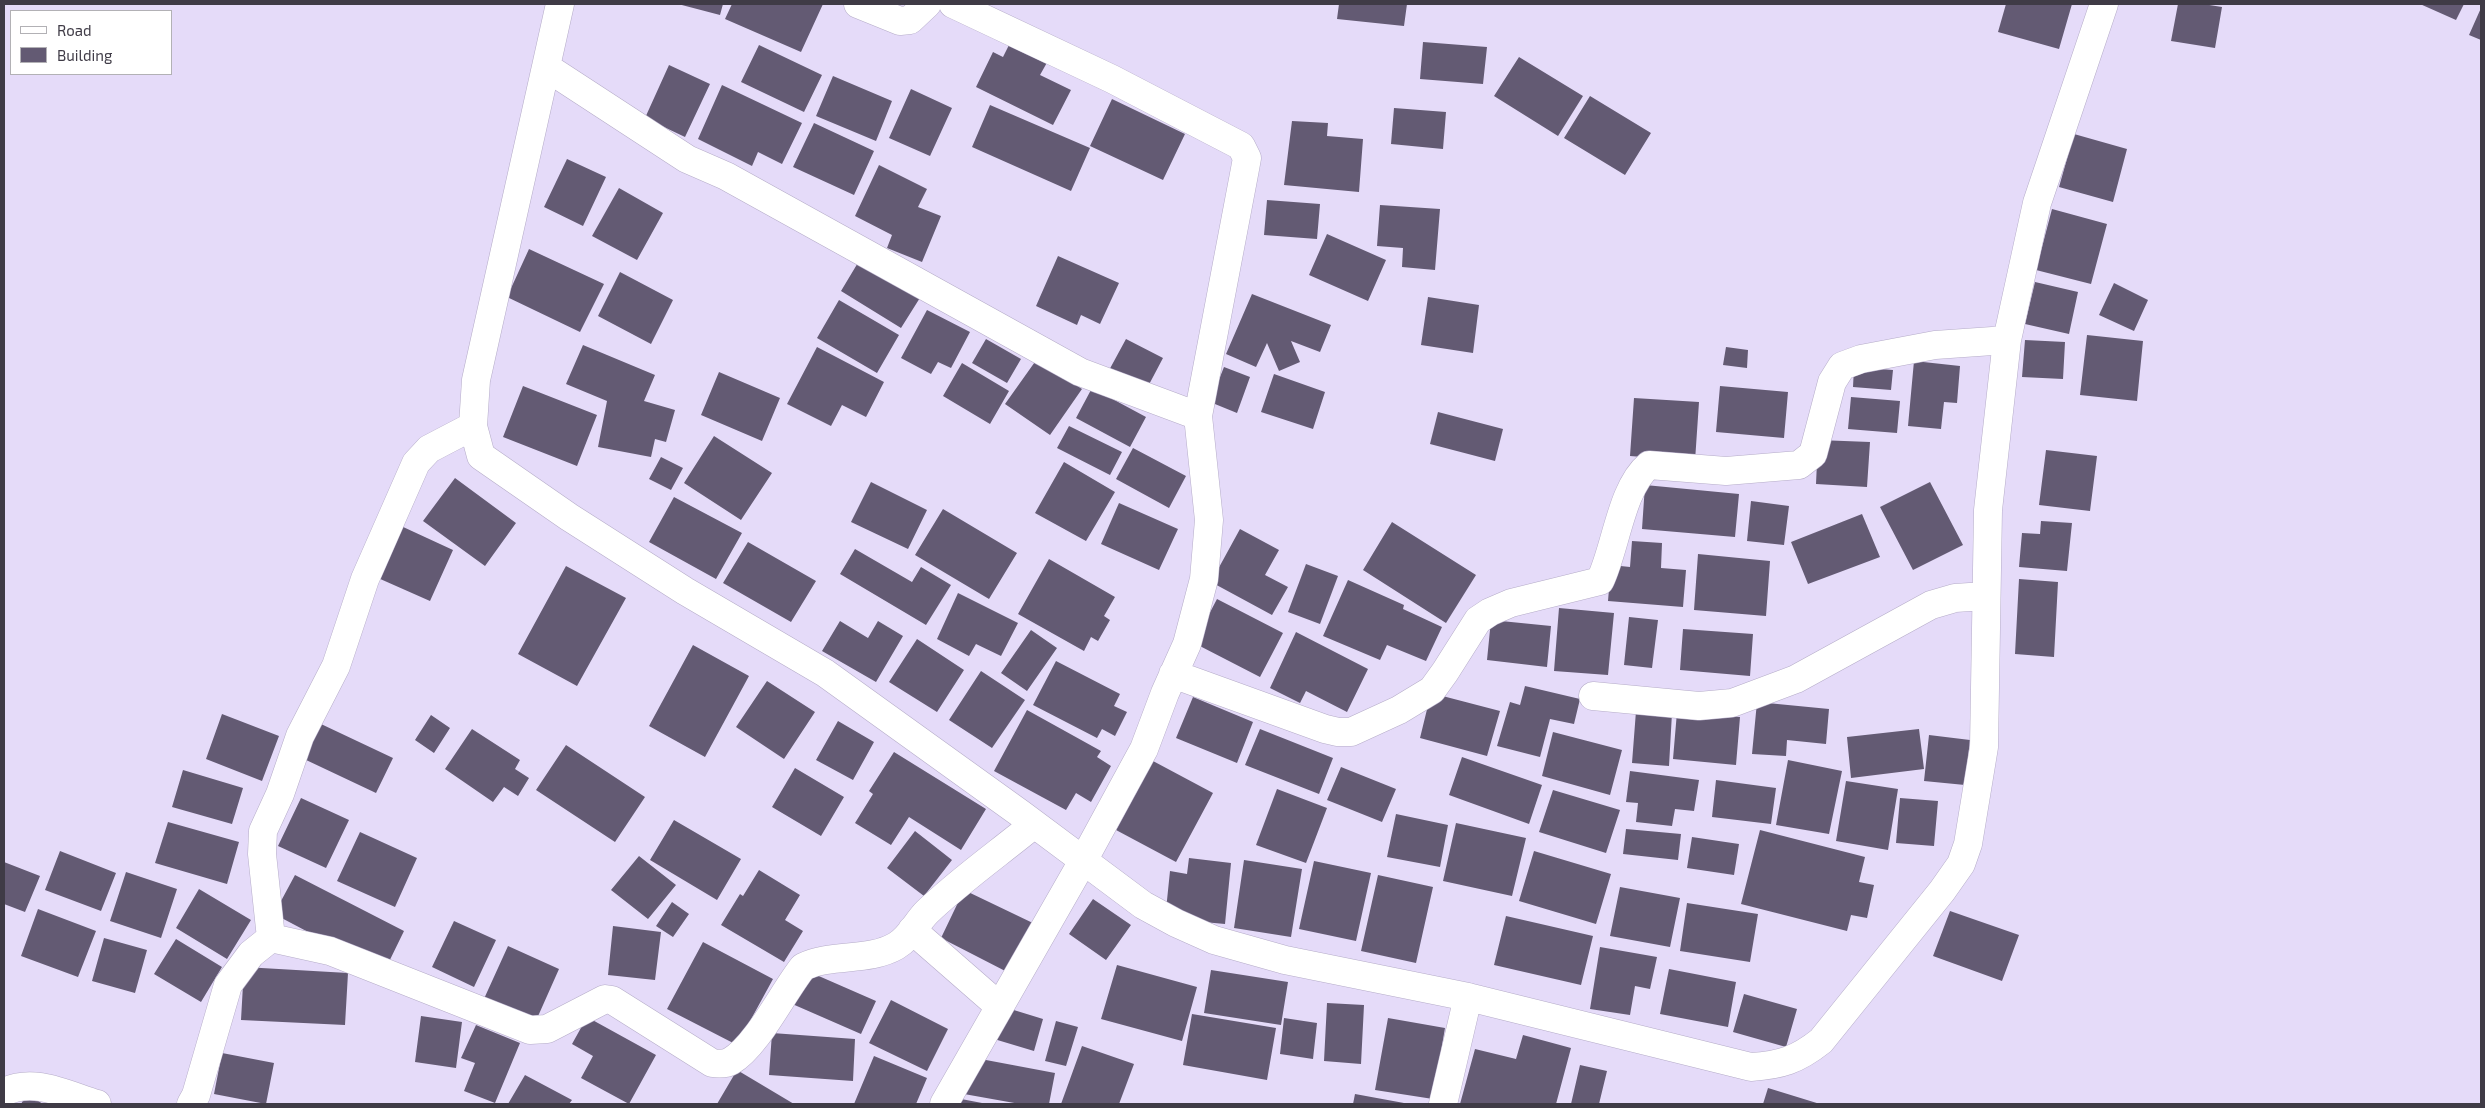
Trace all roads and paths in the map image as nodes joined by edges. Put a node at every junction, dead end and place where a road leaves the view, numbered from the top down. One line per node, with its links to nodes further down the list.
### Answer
1 (560, 4): 6 (street)
2 (858, 4): 3 (street)
3 (927, 4)
4 (953, 4): 8 (street)
5 (2104, 4): 7 (street)
6 (546, 67): 8 (street); 9 (street)
7 (2007, 340): 10 (street); 11 (street)
8 (1198, 416): 11 (street)
9 (473, 426): 13 (street); 16 (street)
10 (1985, 596): 12 (street); 17 (street)
11 (1173, 674): 14 (street)
12 (1593, 696)
13 (1034, 825): 14 (street); 15 (street)
14 (1083, 861): 17 (street); 18 (street)
15 (912, 930): 16 (street); 18 (street)
16 (271, 938): 21 (street)
17 (1468, 997): 23 (street)
18 (999, 1006): 22 (street)
19 (4, 1092): 20 (street)
20 (97, 1104)
21 (191, 1104)
22 (944, 1104)
23 (1444, 1104)

